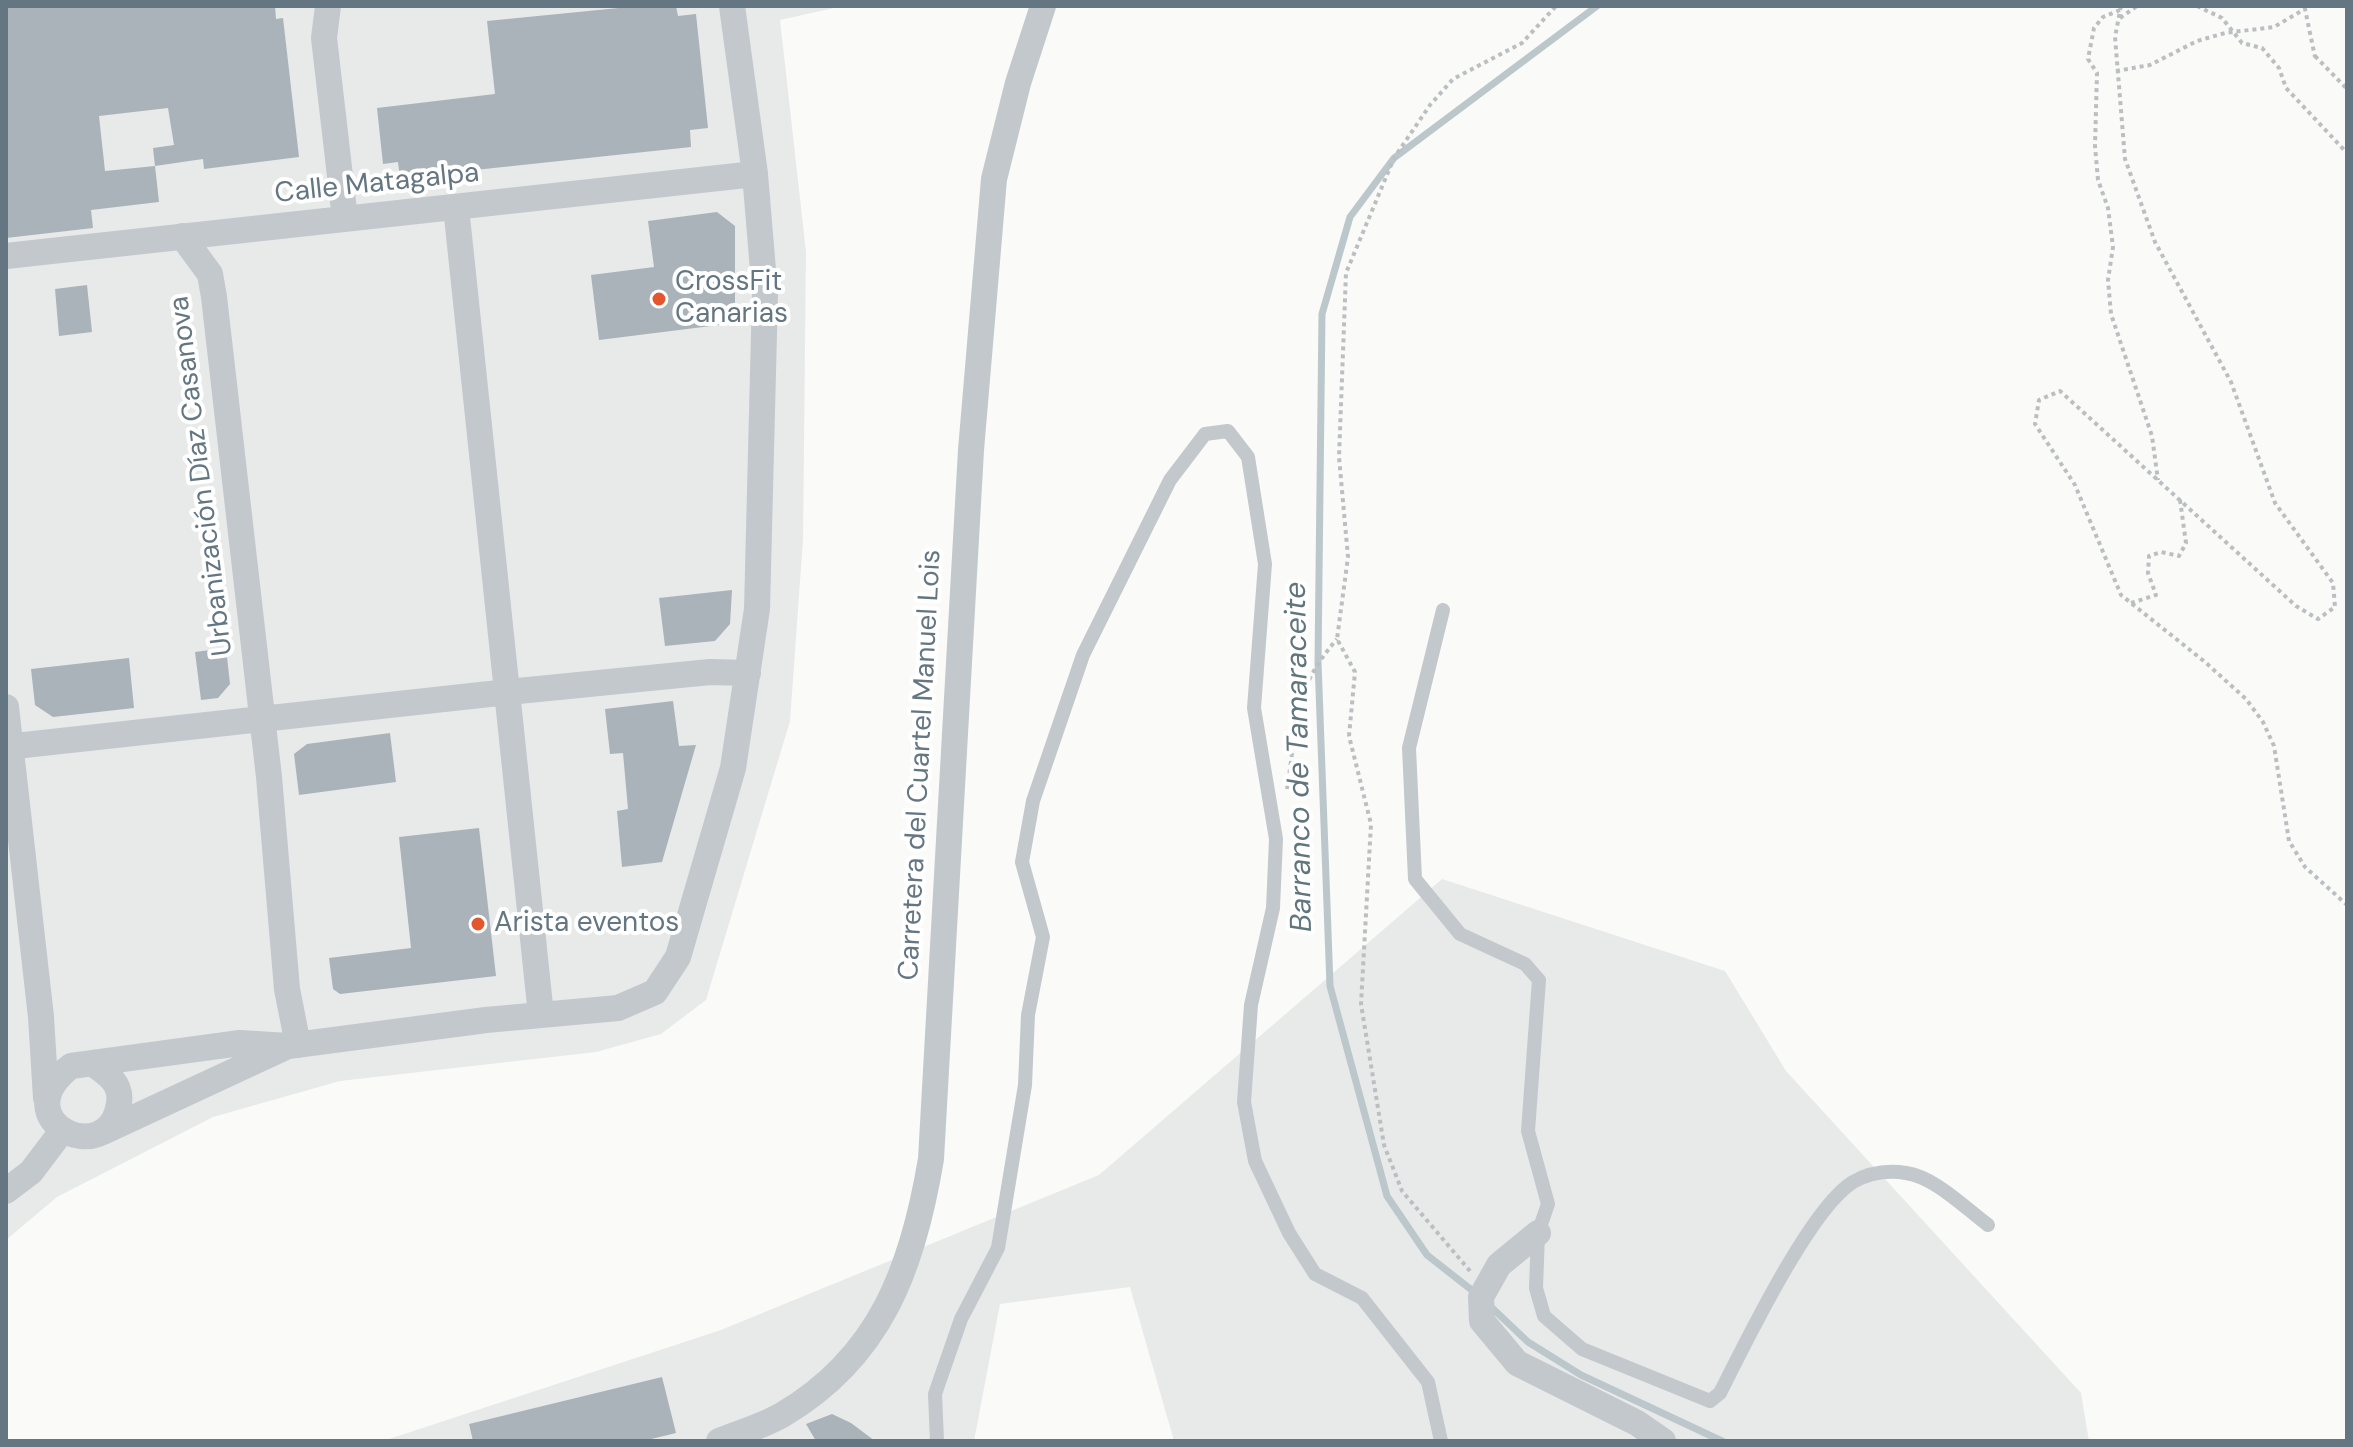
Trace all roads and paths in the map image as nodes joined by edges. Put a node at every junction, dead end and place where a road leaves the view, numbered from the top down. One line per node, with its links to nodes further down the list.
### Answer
1 (328, 6): 17 (street)
2 (732, 6): 15 (street)
3 (1043, 6): 42 (street, Carretera del Cuartel Manuel Lois)
4 (1556, 6): 24 (path)
5 (2137, 6): 9 (path)
6 (2197, 6): 10 (path)
7 (2305, 6): 11 (path)
8 (2120, 8): 9 (path); 20 (path)
9 (2118, 19): 12 (path)
10 (2235, 33): 11 (path); 12 (path); 14 (path)
11 (2315, 57): 13 (path)
12 (2116, 71): 21 (path)
13 (2347, 89)
14 (2347, 153)
15 (755, 174): 16 (street, Calle Matagalpa); 25 (street)
16 (456, 207): 17 (street, Calle Matagalpa); 26 (street)
17 (345, 219): 18 (street, Calle Matagalpa)
18 (182, 236): 19 (street, Calle Matagalpa); 28 (street, Urbanización Díaz Casanova)
19 (6, 256)
20 (2158, 480): 21 (path); 22 (path)
21 (2180, 500): 22 (path)
22 (2131, 603): 31 (path)
23 (1443, 610): 40 (lane)
24 (1337, 639): 30 (path); 41 (path)
25 (748, 673): 26 (street); 32 (street)
26 (508, 692): 28 (street); 32 (street)
27 (6, 707): 29 (street)
28 (262, 717): 29 (street); 33 (street, Urbanización Díaz Casanova)
29 (8, 747): 35 (street)
30 (1285, 800)
31 (2347, 905)
32 (541, 1015): 33 (street)
33 (293, 1046): 34 (street); 37 (street)
34 (93, 1064): 35 (street); 37 (street)
35 (46, 1101): 36 (street)
36 (62, 1131): 37 (street); 38 (street)
37 (103, 1132)
38 (6, 1191)
39 (1988, 1225): 40 (lane)
40 (1538, 1233): 41 (street)
41 (1487, 1290): 45 (street)
42 (719, 1441)
43 (937, 1441): 44 (lane)
44 (1441, 1441)
45 (1663, 1441)

